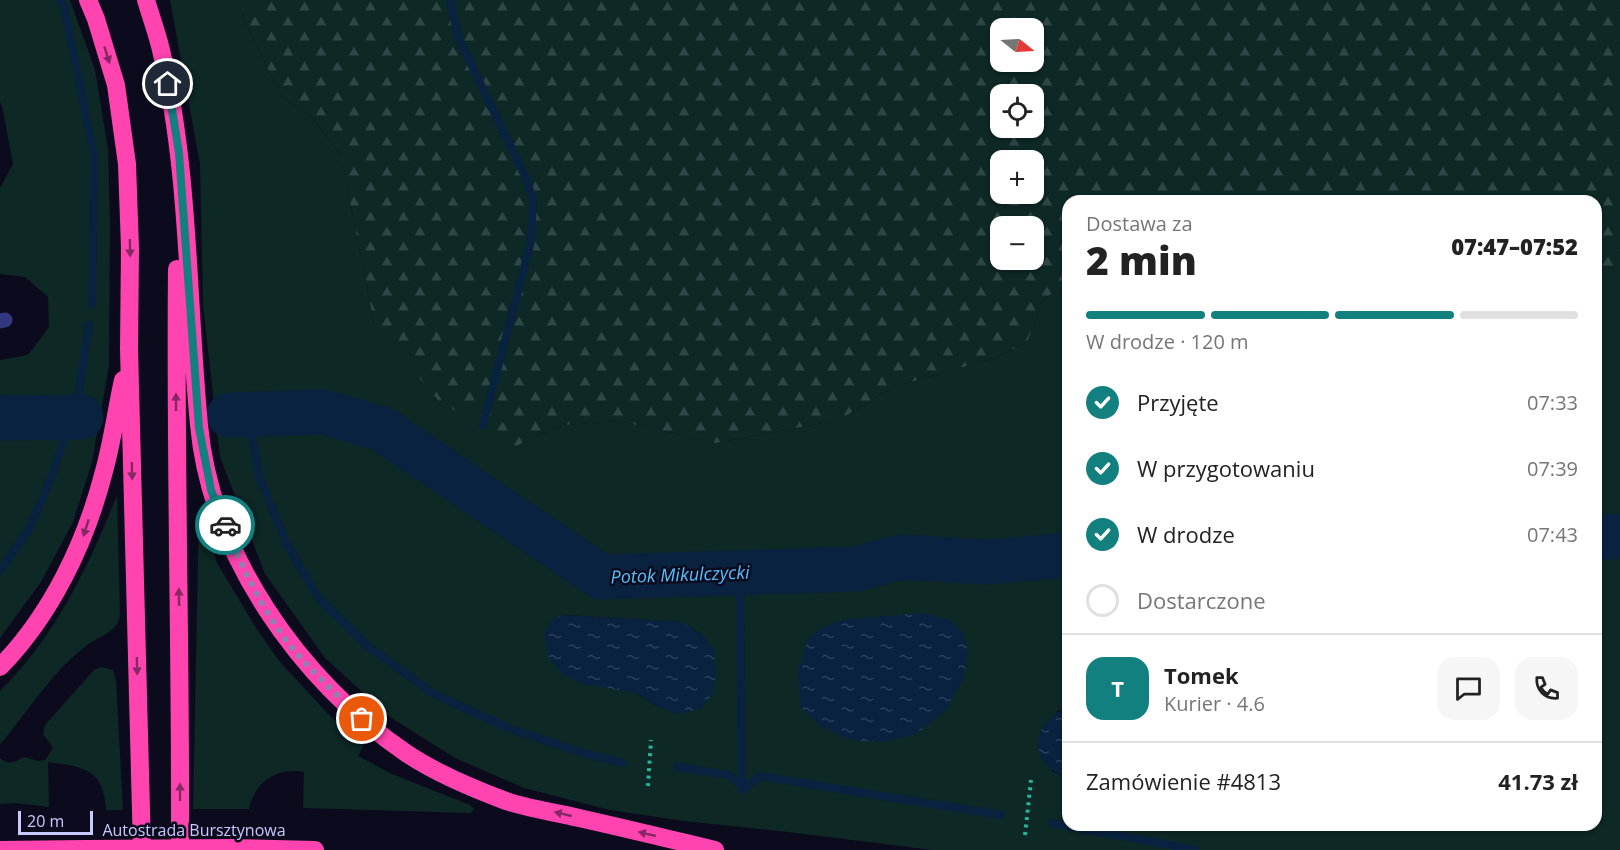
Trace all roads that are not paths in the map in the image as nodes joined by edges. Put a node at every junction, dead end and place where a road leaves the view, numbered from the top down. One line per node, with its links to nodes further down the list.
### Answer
1 (88, 0): 4 (highway, one-way to 4)
2 (146, 0): 3 (highway)
3 (179, 153): 9 (highway, one-way to 3); 11 (highway, one-way to 3)
4 (129, 349): 5 (highway, one-way to 5); 8 (highway, one-way to 8)
5 (0, 667)
6 (85, 849): 7 (highway, Autostrada Bursztynowa); 10 (highway, Autostrada Bursztynowa, bridge)
7 (0, 850)
8 (142, 850)
9 (180, 850)
10 (315, 850)
11 (714, 850)

